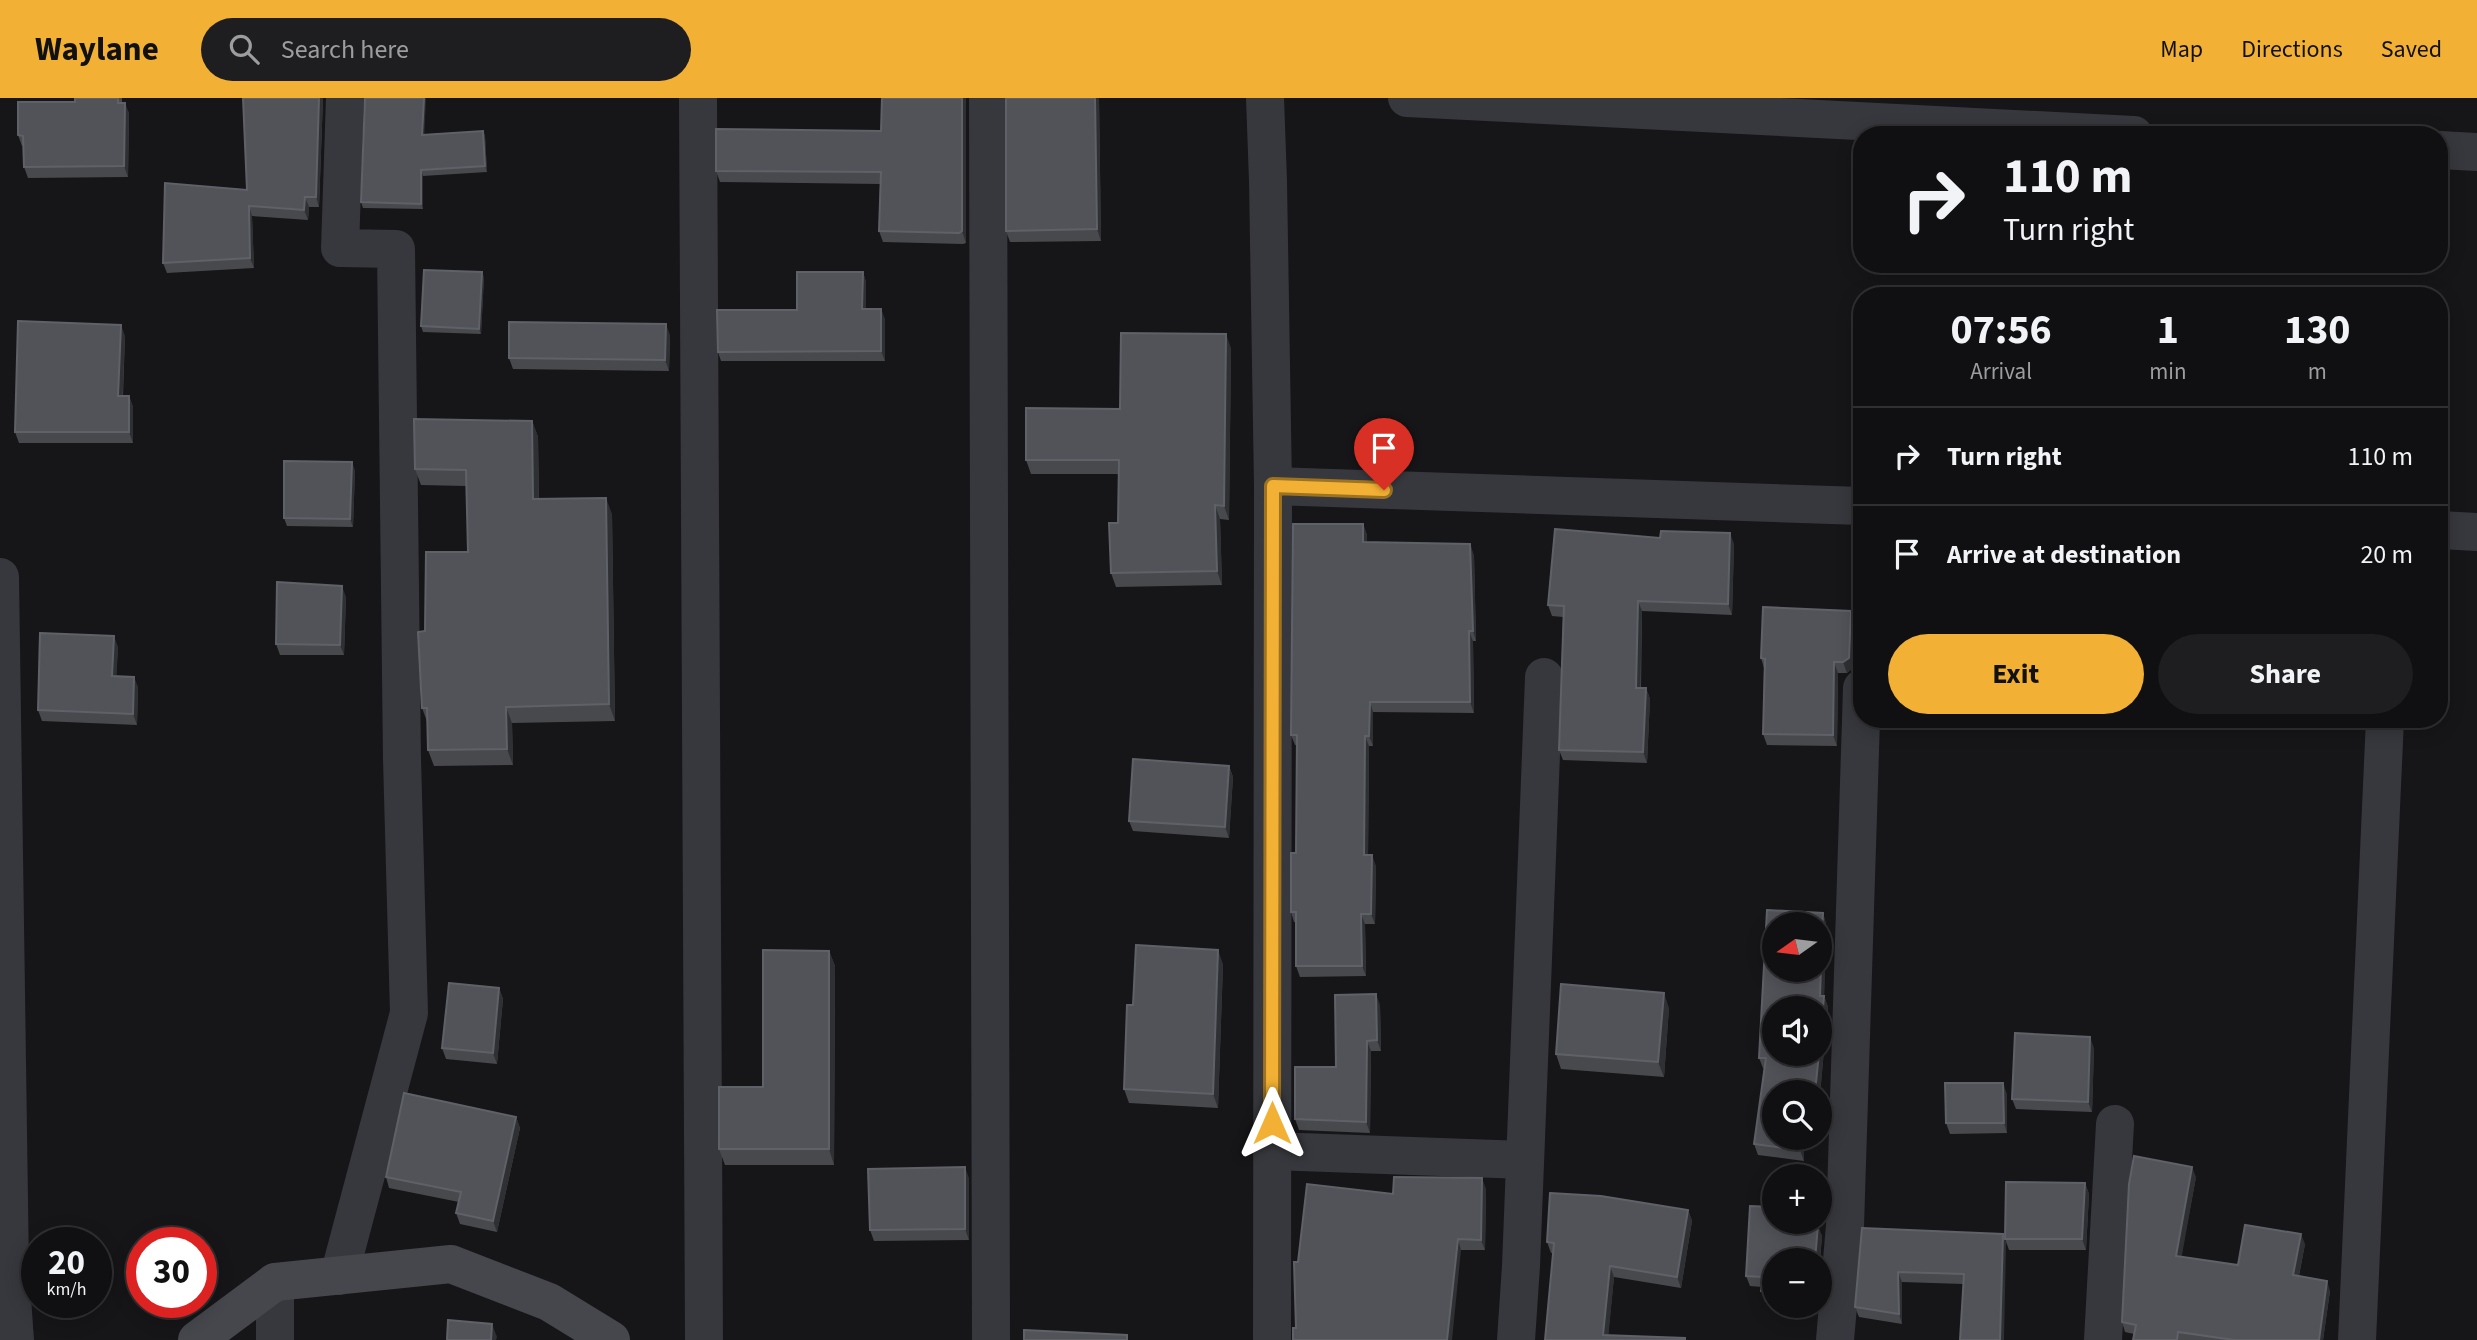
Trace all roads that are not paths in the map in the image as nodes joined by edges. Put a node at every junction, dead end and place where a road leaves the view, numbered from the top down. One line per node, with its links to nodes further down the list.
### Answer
1 (345, 98): 20 (street)
2 (698, 98): 26 (street)
3 (988, 98): 27 (street)
4 (1265, 98): 9 (street)
5 (1407, 98): 6 (street)
6 (1957, 126)
7 (2448, 150): 8 (street)
8 (2477, 152)
9 (1273, 486): 10 (street); 18 (street)
10 (1853, 506)
11 (2448, 530): 12 (street)
12 (2477, 532)
13 (0, 577): 23 (street)
14 (1544, 677): 19 (street)
15 (1861, 728): 30 (street)
16 (2385, 728): 32 (street)
17 (2115, 1124): 31 (street)
18 (1272, 1151): 19 (street); 28 (street)
19 (1525, 1160): 29 (street)
20 (339, 1276): 21 (main road); 22 (main road)
21 (275, 1282): 24 (main road); 25 (street)
22 (608, 1339)
23 (15, 1340)
24 (197, 1340)
25 (275, 1340)
26 (704, 1340)
27 (991, 1340)
28 (1272, 1340)
29 (1516, 1340)
30 (1835, 1340)
31 (2104, 1340)
32 (2357, 1340)

